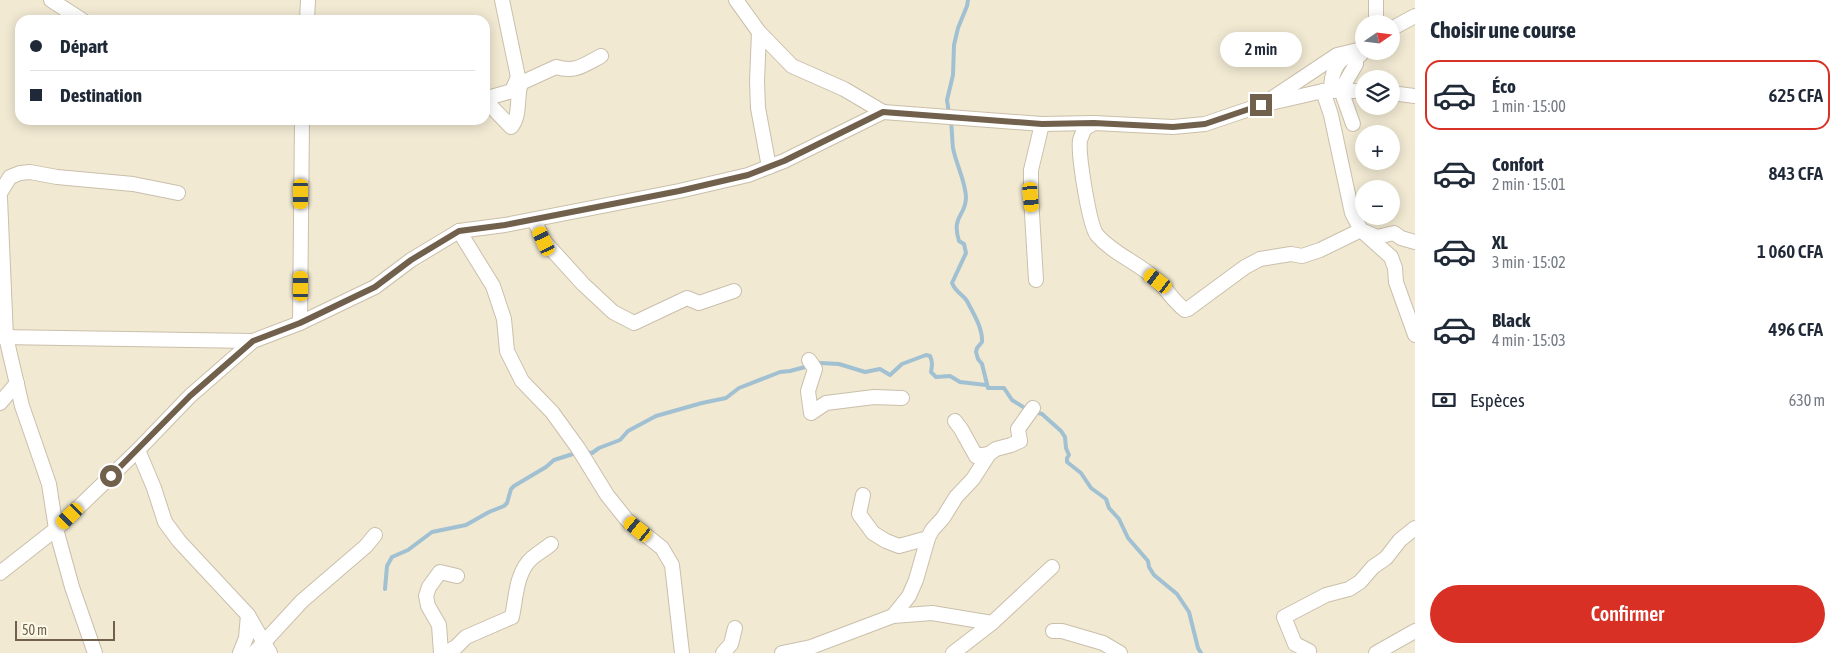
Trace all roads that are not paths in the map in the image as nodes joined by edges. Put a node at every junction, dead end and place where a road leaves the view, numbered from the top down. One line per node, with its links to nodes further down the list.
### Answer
1 (51, 0): 6 (street)
2 (308, 0): 7 (street)
3 (502, 0): 19 (street)
4 (736, 0): 11 (street)
5 (1376, 0): 8 (street)
6 (74, 15)
7 (307, 15)
8 (1376, 15)
9 (1415, 16): 10 (street)
10 (1400, 24)
11 (759, 32): 22 (street); 27 (street)
12 (1355, 50): 21 (street)
13 (1355, 52): 15 (street)
14 (601, 56): 20 (street)
15 (1332, 91): 16 (street); 21 (street); 25 (street); 32 (street)
16 (1355, 91)
17 (1400, 95): 18 (street)
18 (1415, 96)
19 (490, 97)
20 (490, 104)
21 (1261, 105): 23 (street)
22 (883, 112): 24 (street); 27 (street)
23 (1094, 123): 24 (street); 32 (street)
24 (1042, 124): 35 (street)
25 (1353, 124)
26 (302, 125): 37 (street)
27 (769, 167): 31 (street)
28 (0, 193): 29 (street)
29 (178, 193)
30 (0, 198): 39 (street)
31 (534, 220): 33 (street); 36 (street)
32 (1361, 230): 34 (street); 38 (street)
33 (459, 231): 37 (street); 70 (street)
34 (1415, 242)
35 (1036, 280)
36 (734, 291)
37 (300, 323): 40 (street)
38 (1415, 334)
39 (3, 337): 40 (street); 42 (street)
40 (253, 341): 47 (street)
41 (812, 365): 43 (street)
42 (17, 383): 44 (street); 51 (street)
43 (902, 398)
44 (0, 403)
45 (1033, 408): 48 (street)
46 (955, 421): 48 (street)
47 (138, 450): 51 (street); 58 (street)
48 (989, 454): 53 (street)
49 (863, 495): 53 (street)
50 (1415, 528): 75 (street)
51 (56, 529): 56 (street); 65 (street)
52 (375, 535): 64 (street)
53 (928, 538): 59 (street)
54 (551, 544): 69 (street)
55 (1052, 567): 60 (street)
56 (0, 573)
57 (457, 576): 68 (street)
58 (248, 615): 64 (street); 66 (street)
59 (893, 616): 60 (street); 72 (street)
60 (992, 623): 73 (street)
61 (735, 628): 71 (street)
62 (1052, 631): 74 (street)
63 (1415, 631): 76 (street)
64 (267, 648): 67 (street)
65 (95, 653)
66 (240, 653)
67 (254, 653)
68 (441, 653)
69 (445, 653)
70 (682, 653)
71 (723, 653)
72 (782, 653)
73 (953, 653)
74 (1120, 653)
75 (1309, 653)
76 (1376, 653)

